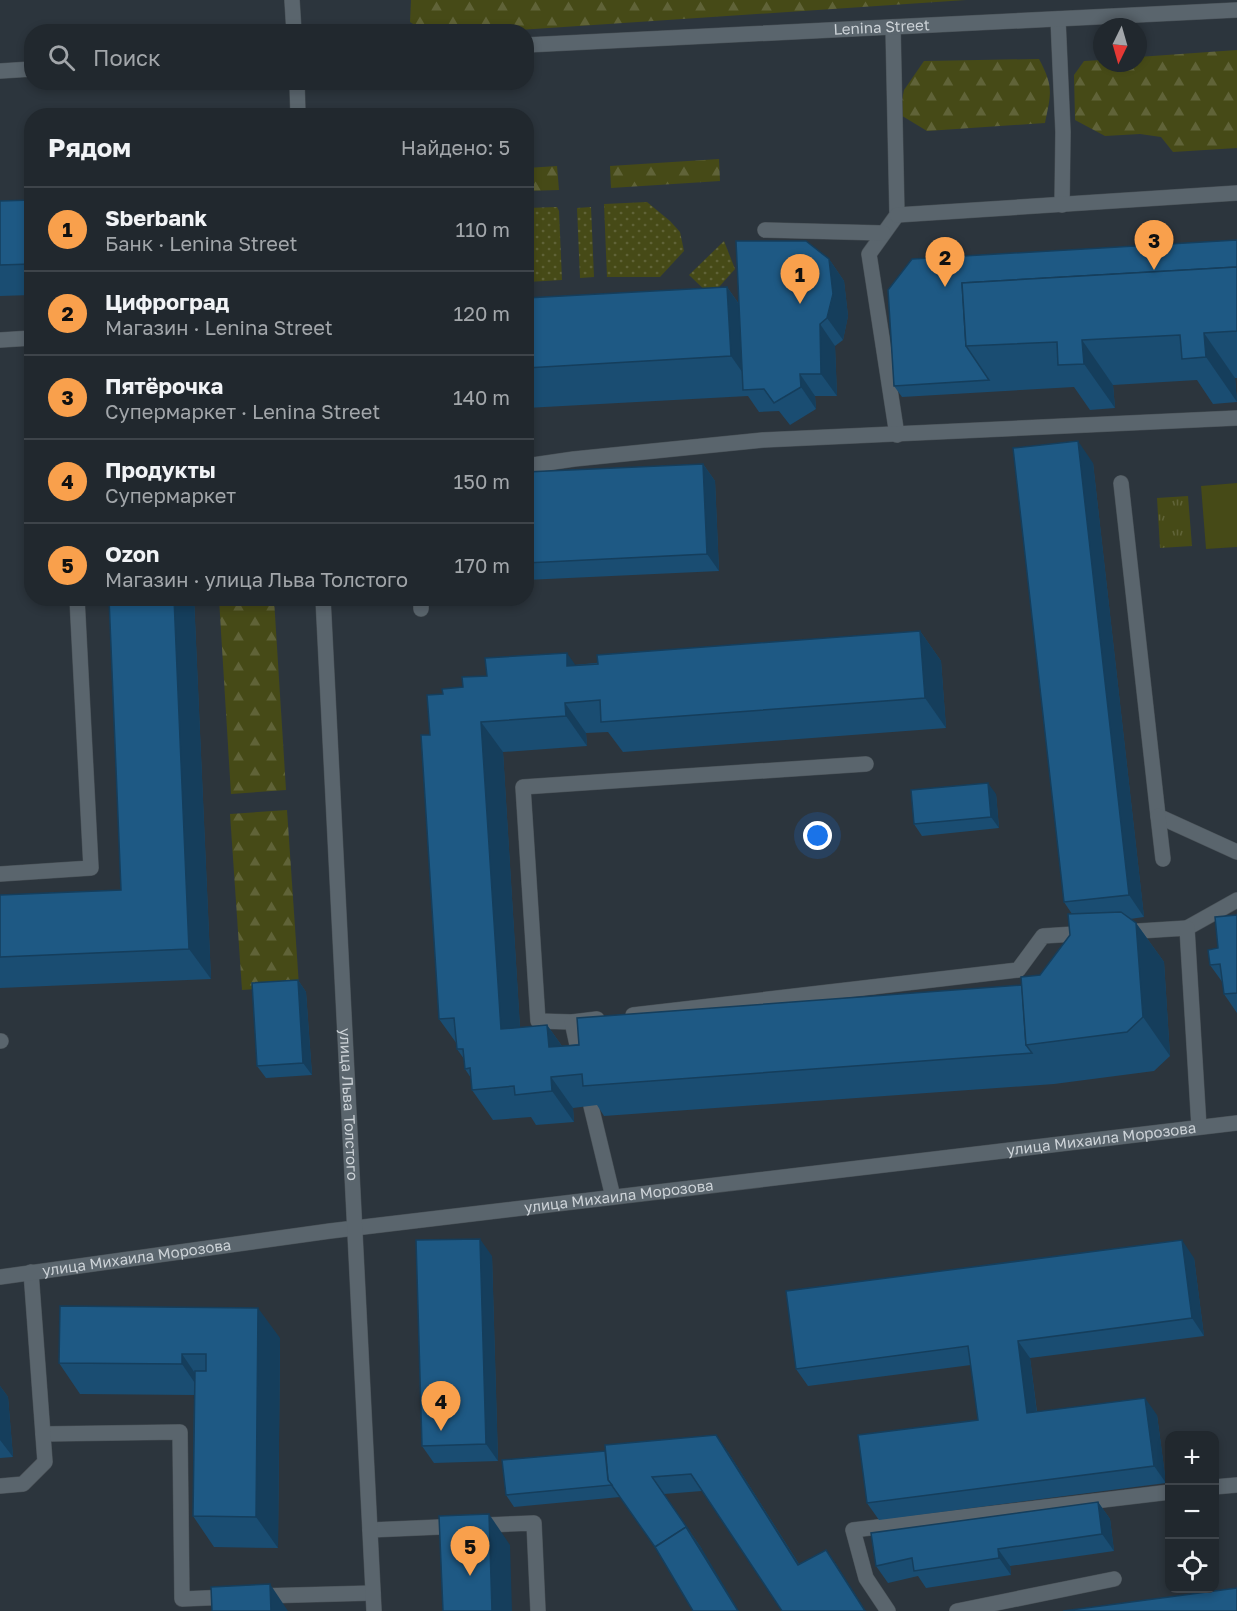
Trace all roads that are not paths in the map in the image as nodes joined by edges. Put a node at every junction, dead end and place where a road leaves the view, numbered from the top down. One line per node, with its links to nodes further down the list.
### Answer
1 (292, 0): 4 (street)
2 (1237, 10): 3 (street, Lenina Street)
3 (1058, 19): 5 (street, Lenina Street); 12 (street)
4 (294, 24)
5 (892, 27): 6 (street, Lenina Street); 13 (street)
6 (534, 45)
7 (24, 69): 8 (street)
8 (0, 70)
9 (297, 90): 10 (street)
10 (298, 108)
11 (1237, 193): 12 (street)
12 (1062, 205): 13 (street)
13 (897, 215): 15 (street)
14 (765, 230): 15 (street)
15 (883, 233): 19 (street)
16 (24, 339): 17 (street)
17 (0, 340)
18 (1237, 418): 19 (street)
19 (897, 435): 20 (street)
20 (534, 465)
21 (1121, 483): 25 (street)
22 (77, 606): 28 (street)
23 (323, 606): 37 (street, улица Льва Толстого)
24 (866, 764): 31 (street)
25 (1158, 816): 26 (street); 27 (street)
26 (1237, 852)
27 (1163, 859)
28 (0, 874)
29 (1237, 900): 30 (street)
30 (1187, 928): 31 (street); 35 (street)
31 (572, 1022): 32 (street)
32 (585, 1076)
33 (591, 1106): 36 (street)
34 (1237, 1123): 35 (street, улица Михаила Морозова)
35 (1199, 1127): 36 (street, улица Михаила Морозова)
36 (613, 1197): 37 (street, улица Михаила Морозова)
37 (355, 1227): 38 (street, улица Михаила Морозова); 45 (street, улица Льва Толстого)
38 (31, 1272): 39 (street, улица Михаила Морозова); 40 (street)
39 (0, 1276)
40 (43, 1434): 42 (street); 47 (street)
41 (1237, 1485): 43 (street)
42 (0, 1486)
43 (1219, 1487)
44 (1165, 1493): 50 (street)
45 (370, 1530): 47 (street, улица Льва Толстого); 49 (street)
46 (1114, 1579): 51 (street)
47 (373, 1593): 48 (street, улица Льва Толстого)
48 (374, 1611)
49 (538, 1611)
50 (888, 1611)
51 (957, 1611)

